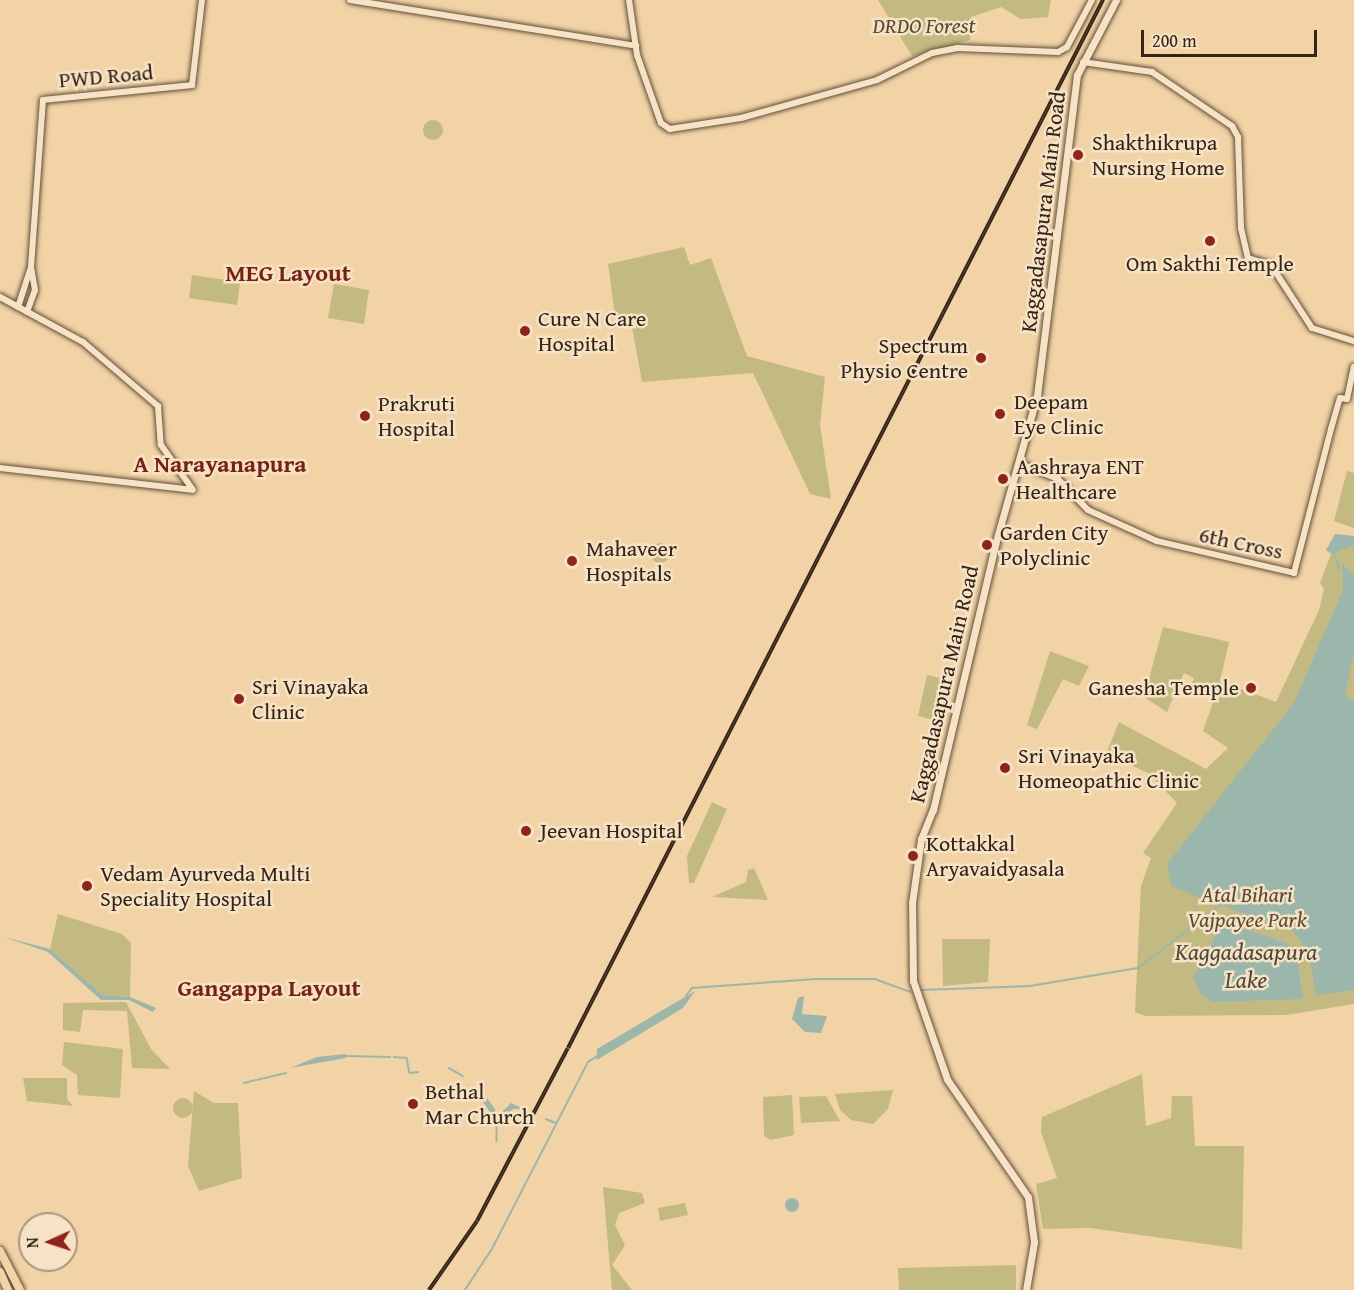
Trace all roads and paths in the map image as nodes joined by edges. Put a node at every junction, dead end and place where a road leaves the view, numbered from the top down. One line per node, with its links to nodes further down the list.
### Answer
1 (202, 0): 8 (street, PWD Road)
2 (350, 0): 6 (street)
3 (629, 0): 6 (street)
4 (1092, 0): 6 (street)
5 (1116, 0): 7 (main road, Kaggadasapura Main Road)
6 (636, 46)
7 (1083, 62): 12 (street); 14 (main road, Kaggadasapura Main Road)
8 (31, 267): 10 (street); 11 (street, PWD Road)
9 (0, 297): 10 (street)
10 (18, 306): 11 (street)
11 (27, 312): 15 (street)
12 (1354, 341)
13 (1354, 367): 14 (street, 6th Cross)
14 (1019, 463): 20 (main road, Kaggadasapura Main Road)
15 (0, 468)
16 (0, 1251): 19 (main road)
17 (0, 1272): 18 (main road)
18 (8, 1290)
19 (20, 1290)
20 (1026, 1290)

